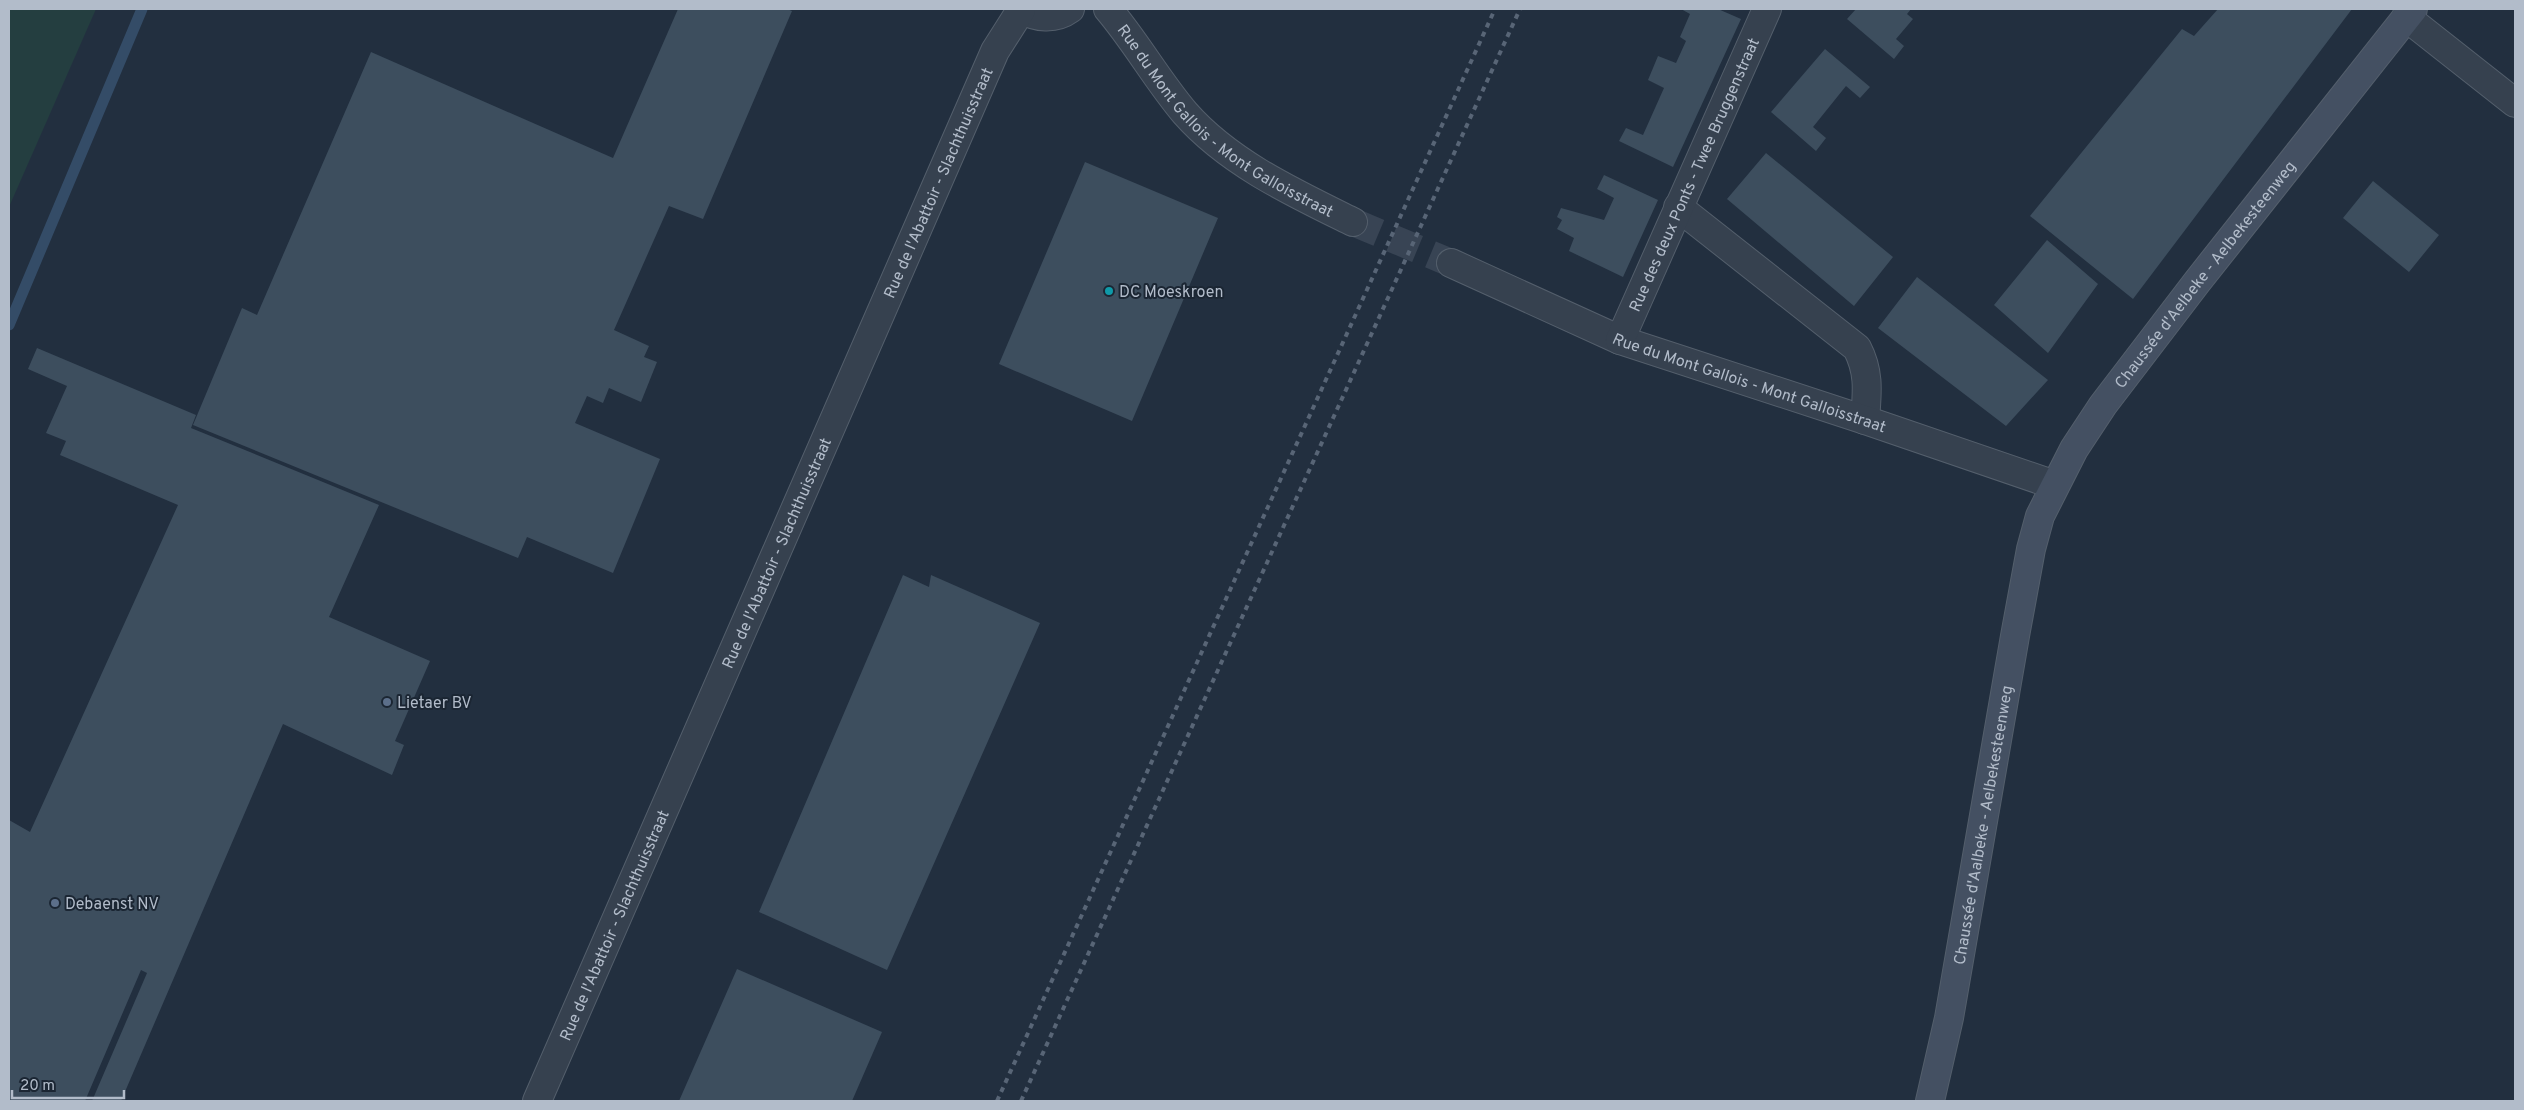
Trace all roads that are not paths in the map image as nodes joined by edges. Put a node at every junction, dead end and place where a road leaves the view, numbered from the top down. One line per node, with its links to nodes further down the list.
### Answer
1 (1021, 9): 2 (street); 14 (street, Rue de l'Abattoir - Slachthuisstraat)
2 (1070, 9)
3 (1108, 9): 8 (street, Rue du Mont Gallois - Mont Galloisstraat)
4 (1767, 9): 7 (street, Rue des deux Ponts - Twee Bruggenstraat)
5 (2409, 13): 6 (street); 12 (main road, Chaussée d'Aelbeke - Aelbekesteenweg)
6 (2515, 103)
7 (1678, 207): 10 (street, Rue des deux Ponts - Twee Bruggenstraat); 11 (street)
8 (1353, 222)
9 (1451, 263): 10 (street, Rue du Mont Gallois - Mont Galloisstraat)
10 (1620, 340): 11 (street, Rue du Mont Gallois - Mont Galloisstraat)
11 (1865, 420): 12 (street, Rue du Mont Gallois - Mont Galloisstraat)
12 (2055, 485): 13 (main road, Chaussée d'Aelbeke - Aelbekesteenweg)
13 (2031, 549): 15 (main road, Chaussée d'Aalbeke - Aelbekesteenweg)
14 (537, 1101)
15 (1930, 1101)

